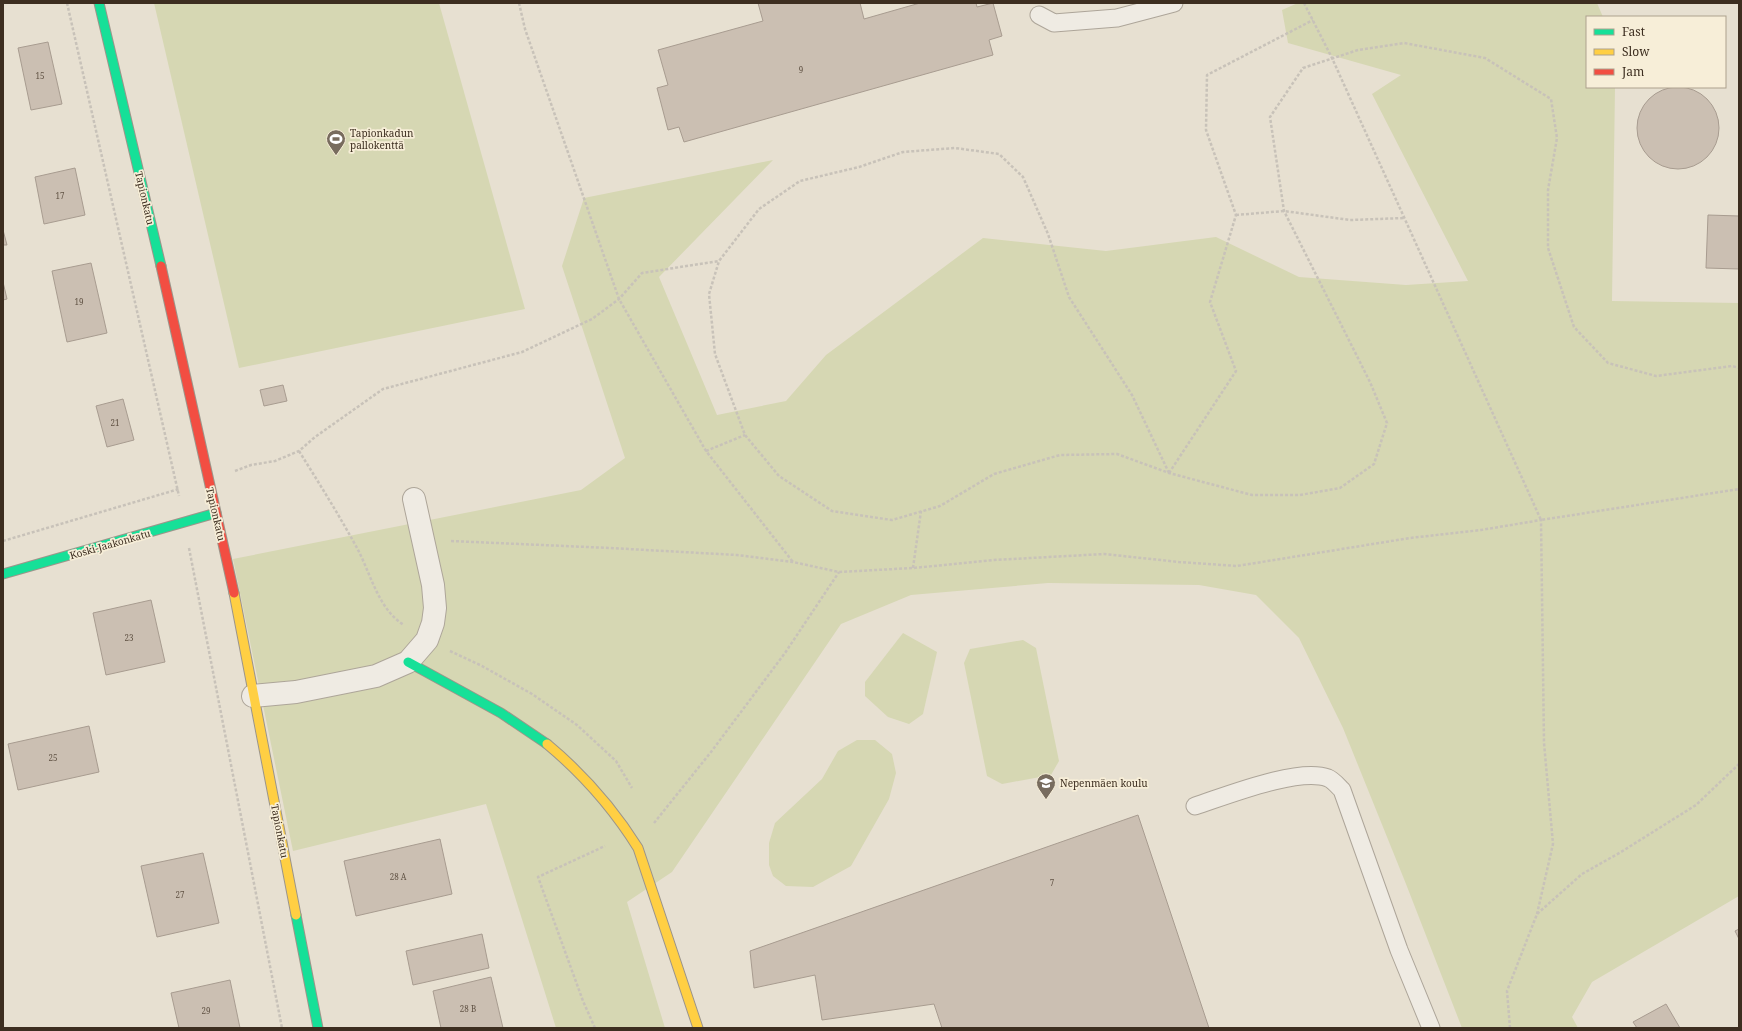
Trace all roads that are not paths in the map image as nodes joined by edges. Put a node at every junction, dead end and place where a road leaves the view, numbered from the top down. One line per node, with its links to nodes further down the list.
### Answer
1 (98, 3): 5 (street, Tapionkatu)
2 (1174, 3): 3 (lane)
3 (1039, 15)
4 (414, 499): 7 (street)
5 (216, 513): 6 (street, Koski-Jaakonkatu); 8 (street, Tapionkatu)
6 (3, 574)
7 (408, 662): 8 (street); 11 (street)
8 (254, 696): 10 (street, Tapionkatu)
9 (1195, 806): 12 (lane)
10 (318, 1028)
11 (698, 1028)
12 (1431, 1028)

